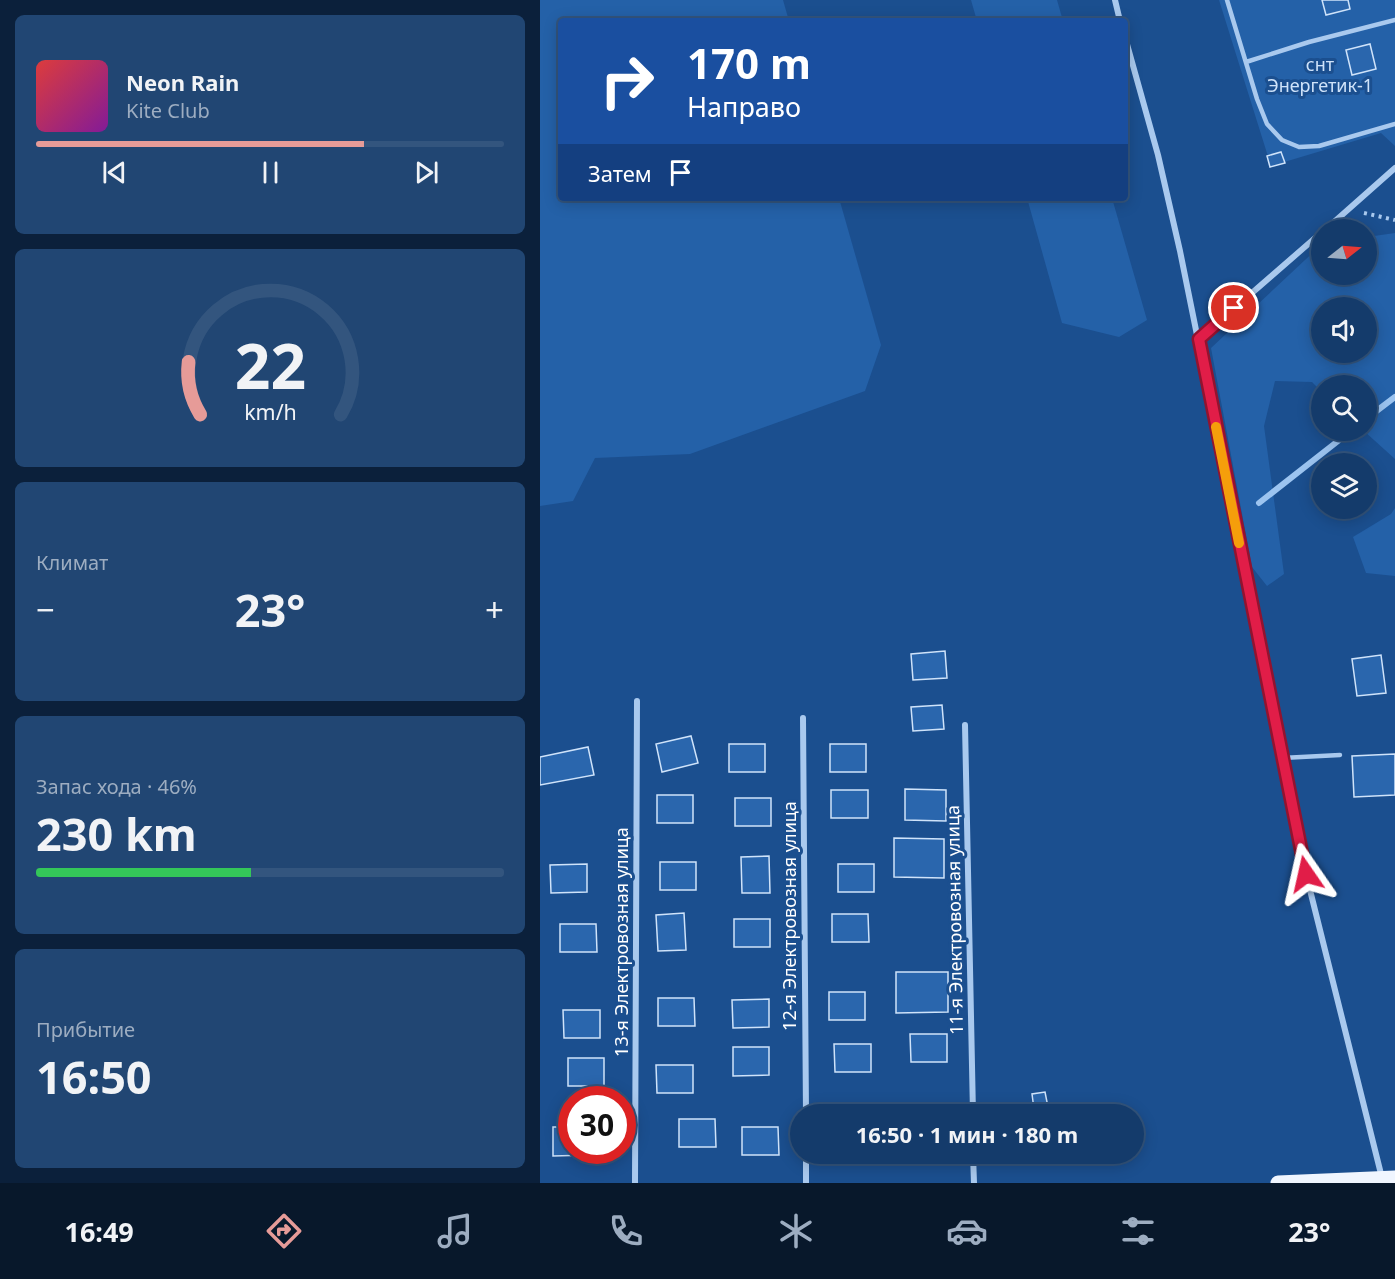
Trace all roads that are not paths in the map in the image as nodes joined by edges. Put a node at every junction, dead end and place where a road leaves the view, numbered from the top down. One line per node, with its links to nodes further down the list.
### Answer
1 (1115, 0): 3 (street)
2 (1227, 0): 6 (lane)
3 (1119, 18)
4 (1395, 20): 6 (lane)
5 (1128, 48): 11 (street)
6 (1246, 62): 7 (lane)
7 (1395, 124)
8 (1395, 168): 9 (street)
9 (1337, 219)
10 (1311, 241): 11 (street)
11 (1199, 339): 16 (street)
12 (637, 701): 22 (street, 13-я Электровозная улица)
13 (803, 718): 17 (street, 12-я Электровозная улица)
14 (964, 725): 18 (street, 11-я Электровозная улица)
15 (1340, 754): 16 (lane)
16 (1282, 758): 21 (street)
17 (806, 1104)
18 (973, 1104)
19 (806, 1164): 23 (street)
20 (973, 1164): 24 (street)
21 (1388, 1178): 25 (main road)
22 (635, 1183)
23 (807, 1183)
24 (974, 1183)
25 (1278, 1183)

